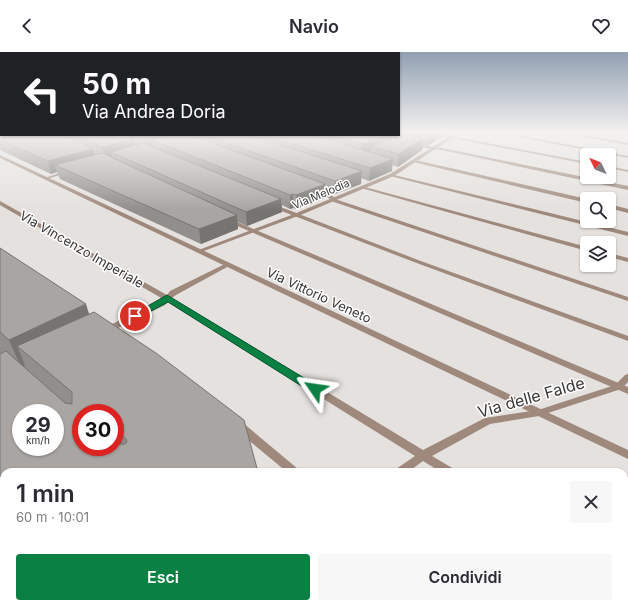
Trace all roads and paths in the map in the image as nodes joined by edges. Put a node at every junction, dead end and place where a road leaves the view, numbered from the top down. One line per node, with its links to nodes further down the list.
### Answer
1 (4, 158): 11 (street, Via Vittorio Veneto)
2 (419, 158): 5 (street, Via Melodia)
3 (485, 158): 14 (street)
4 (561, 158): 6 (street)
5 (415, 161): 10 (street, Via Melodia); 16 (street)
6 (580, 162)
7 (616, 168): 9 (street)
8 (76, 170): 11 (street)
9 (628, 171)
10 (392, 172): 12 (street, Via Melodia); 24 (street)
11 (47, 178): 26 (street, Via Vittorio Veneto)
12 (363, 184): 15 (street, Via Melodia); 25 (street)
13 (307, 188): 15 (street)
14 (628, 188)
15 (333, 199): 21 (street, Via Melodia); 31 (street)
16 (580, 199)
17 (0, 202): 30 (street, Via Vincenzo Imperiale)
18 (268, 203): 21 (street)
19 (616, 208): 20 (street)
20 (628, 211)
21 (296, 215): 23 (street, Via Melodia); 33 (street)
22 (224, 218): 23 (street)
23 (252, 232): 26 (street, Via Melodia); 35 (street)
24 (628, 234)
25 (580, 247)
26 (199, 251): 29 (street, Via Vittorio Veneto)
27 (616, 257): 28 (street)
28 (628, 260)
29 (227, 265): 30 (street); 37 (street, Via Vittorio Veneto)
30 (167, 298): 32 (street); 40 (street, Via Vincenzo Imperiale)
31 (628, 299)
32 (106, 331)
33 (628, 339)
34 (628, 377): 35 (street, Via delle Falde)
35 (618, 387): 36 (street); 37 (street, Via delle Falde)
36 (628, 391)
37 (539, 413): 39 (street, Via Vittorio Veneto); 40 (street, Via delle Falde)
38 (230, 418): 41 (street)
39 (628, 455)
40 (422, 456): 42 (street, Via delle Falde); 43 (street, Via Vincenzo Imperiale)
41 (289, 468)
42 (406, 468)
43 (443, 468)

